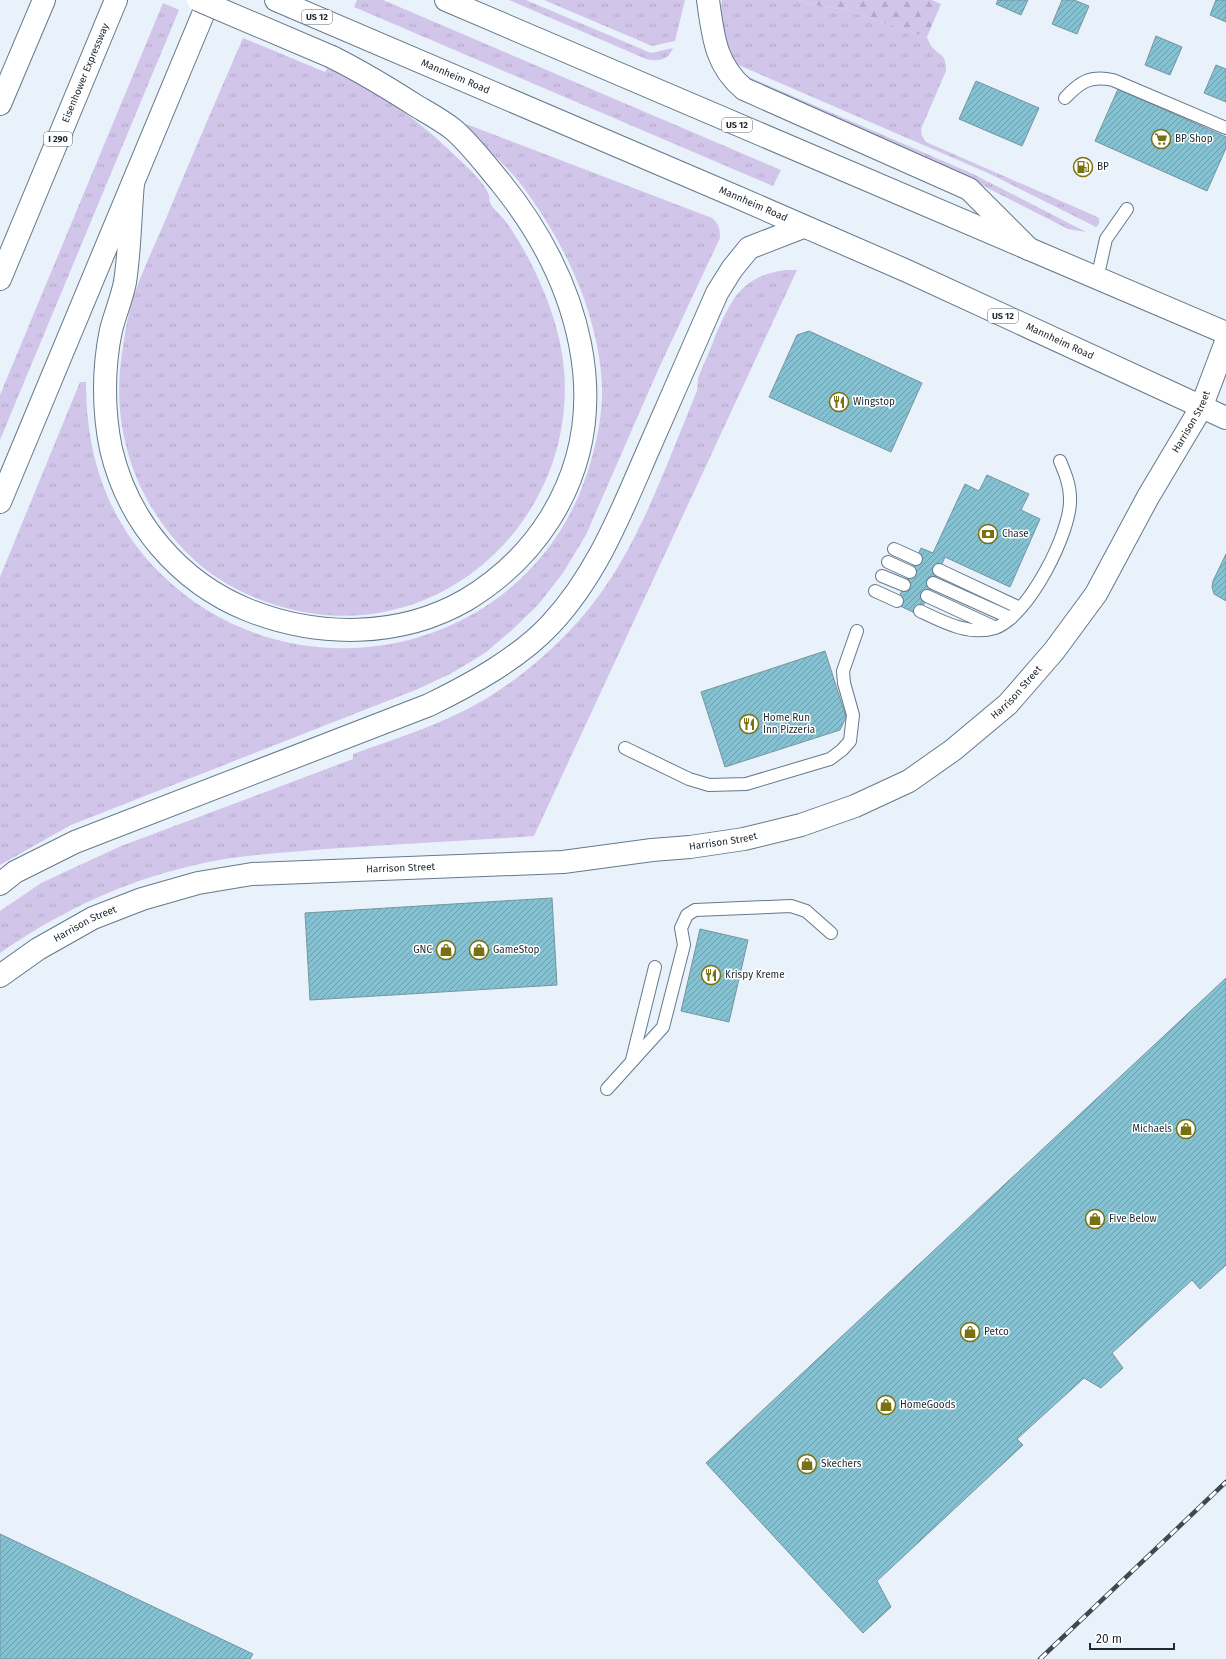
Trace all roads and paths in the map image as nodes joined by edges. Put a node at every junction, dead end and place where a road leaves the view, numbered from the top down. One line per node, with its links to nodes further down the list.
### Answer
1 (44, 0): 9 (main road)
2 (116, 0): 15 (main road, Eisenhower Expressway / I 290)
3 (198, 0): 11 (main road, bridge)
4 (209, 0): 11 (main road)
5 (276, 0): 13 (main road, Mannheim Road / US 12)
6 (446, 0): 14 (main road, US 12)
7 (708, 0): 14 (main road)
8 (1065, 98): 10 (lane)
9 (0, 104)
10 (1226, 128)
11 (133, 183): 22 (main road)
12 (1127, 209): 16 (lane)
13 (803, 227): 19 (main road, Mannheim Road / US 12); 40 (main road)
14 (1029, 249): 16 (main road, US 12)
15 (0, 279)
16 (1097, 279): 17 (main road, US 12)
17 (1226, 333)
18 (1226, 342): 19 (main road, Harrison Street)
19 (1201, 408): 20 (main road, Mannheim Road / US 12); 43 (main road, Harrison Street)
20 (1226, 418)
21 (1060, 461): 34 (lane)
22 (0, 502)
23 (894, 549): 24 (lane)
24 (916, 560)
25 (888, 562): 27 (lane)
26 (939, 570): 34 (lane)
27 (910, 572)
28 (882, 576): 30 (lane)
29 (933, 582): 36 (lane)
30 (904, 586)
31 (875, 591): 33 (lane)
32 (927, 596): 37 (lane)
33 (897, 601)
34 (1020, 608): 36 (lane)
35 (920, 611): 37 (lane)
36 (1011, 618): 37 (lane)
37 (995, 628)
38 (857, 631): 39 (lane)
39 (625, 748)
40 (0, 884)
41 (831, 933): 44 (lane)
42 (655, 967): 44 (lane)
43 (0, 976)
44 (632, 1061): 45 (lane)
45 (607, 1088)

